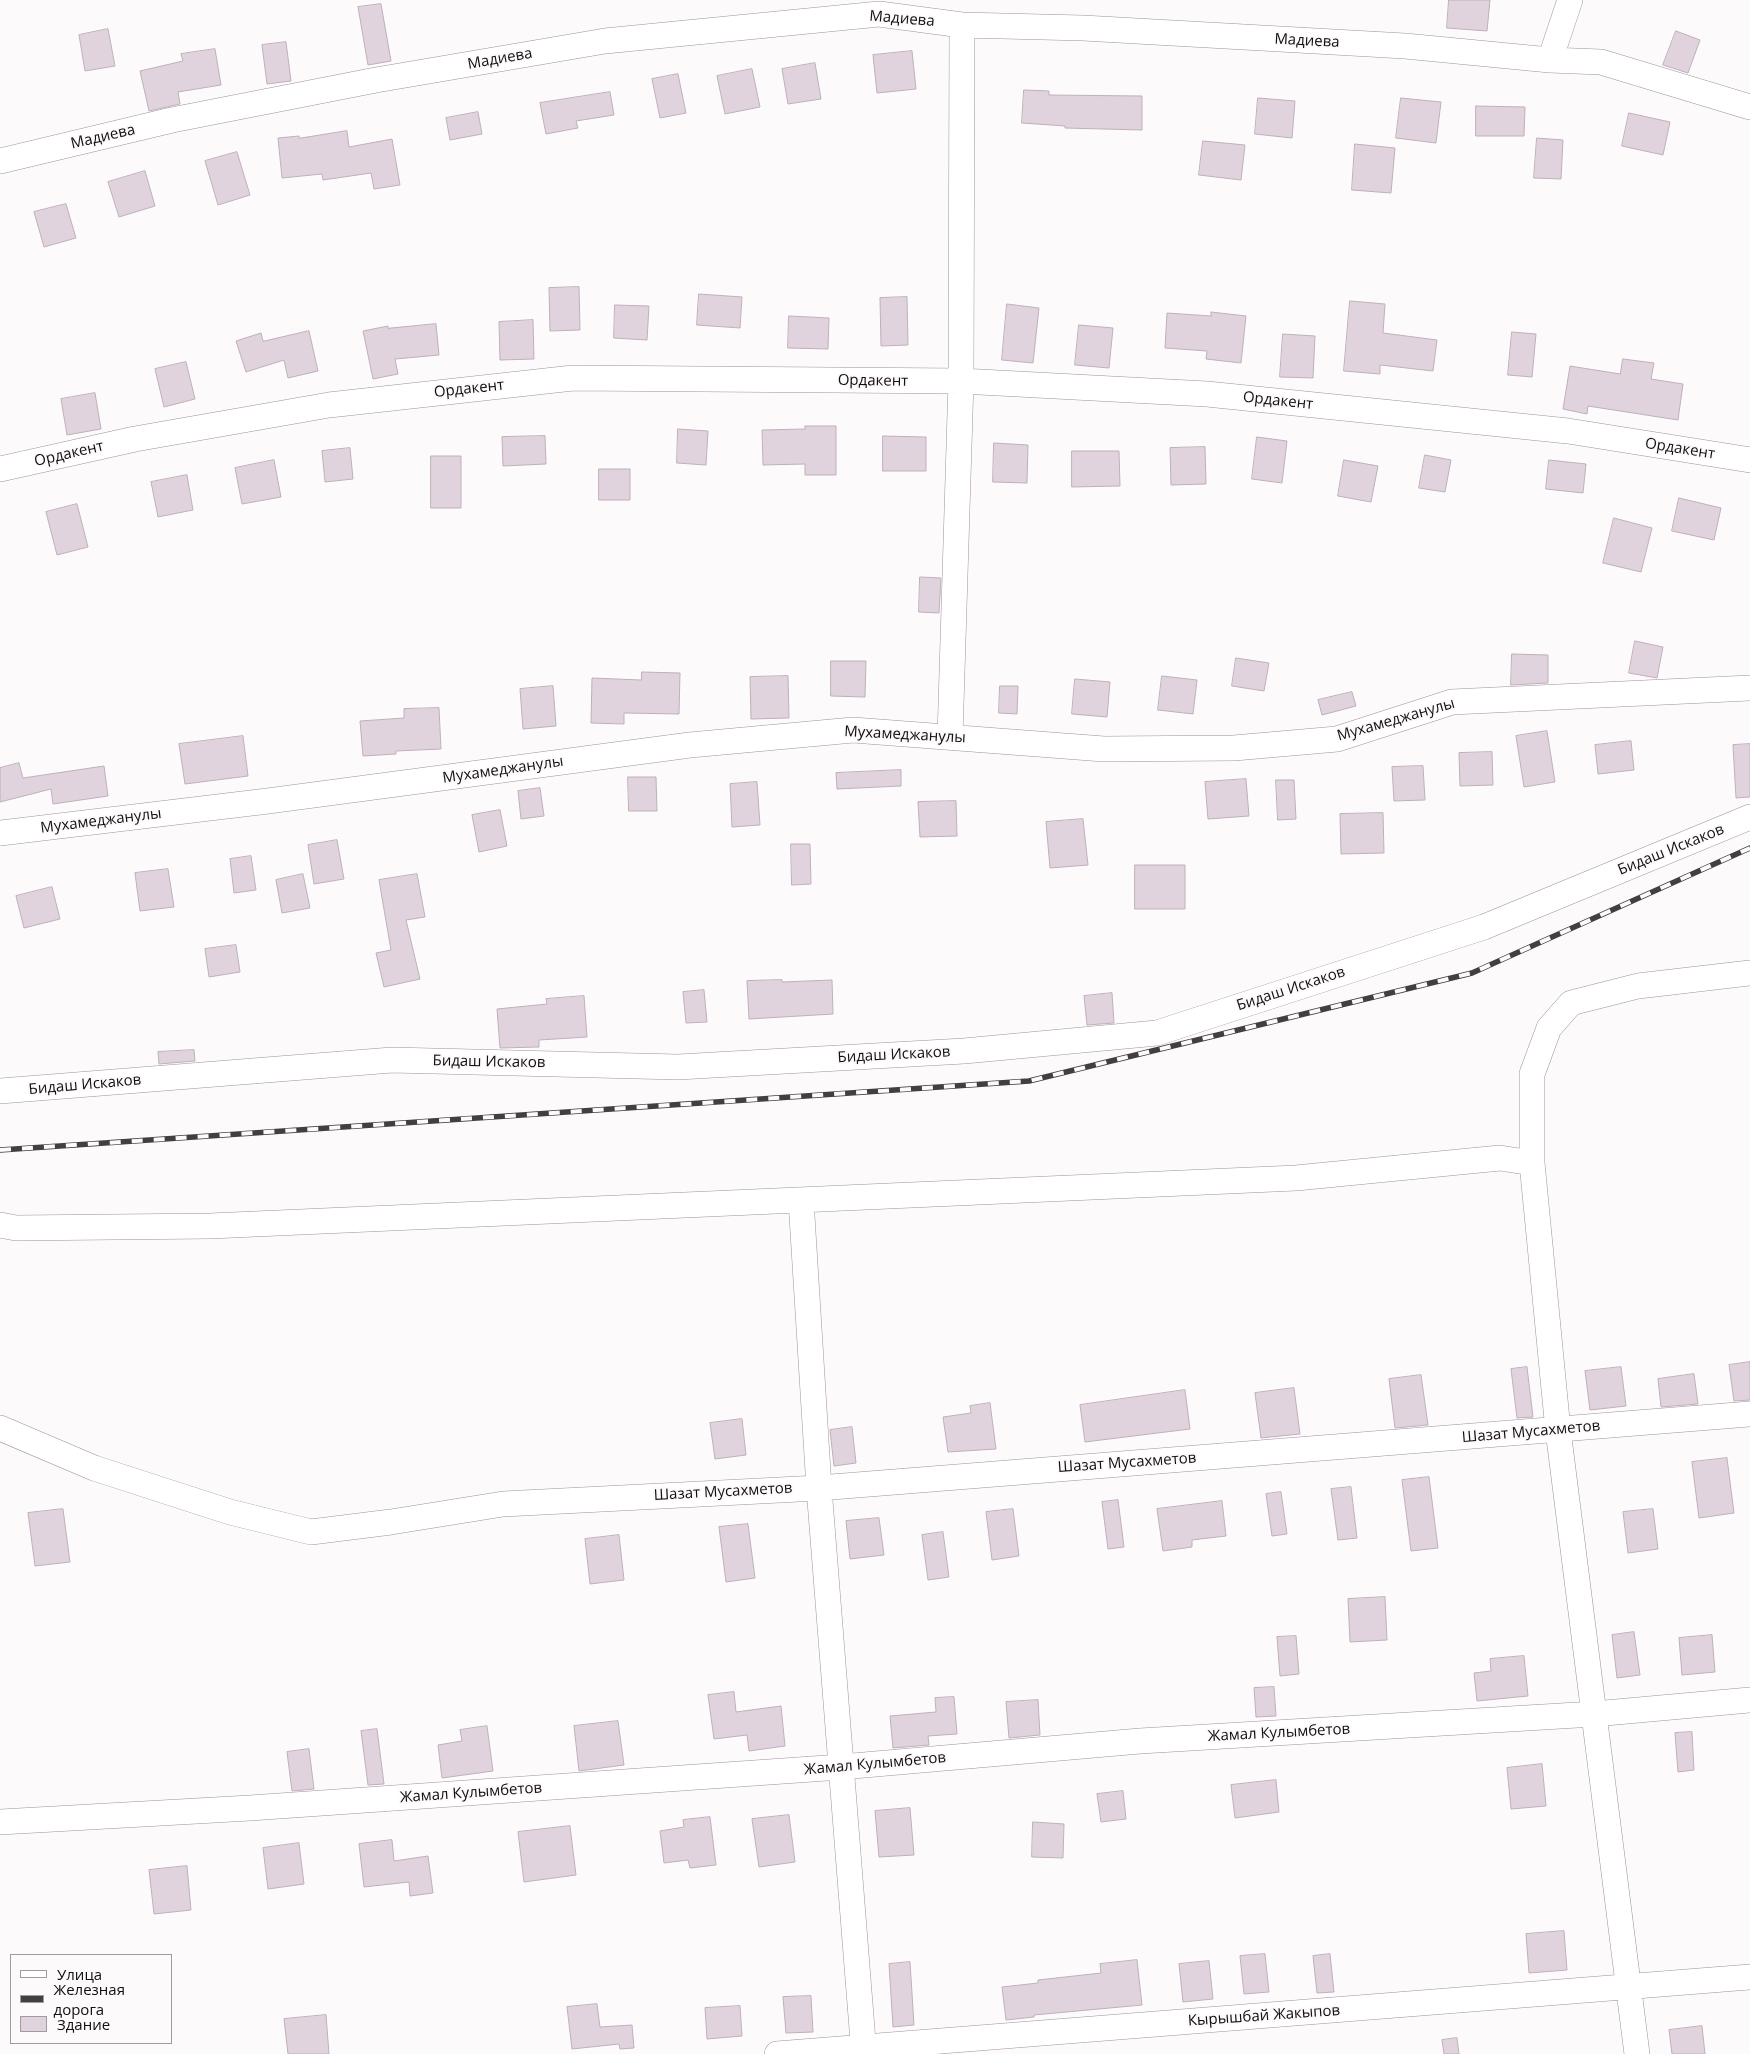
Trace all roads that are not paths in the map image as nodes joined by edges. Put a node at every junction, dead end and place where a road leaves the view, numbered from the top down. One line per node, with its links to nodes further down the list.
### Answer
1 (1570, 0): 4 (street)
2 (910, 10): 3 (street, Мадиева); 6 (street, Мадиева)
3 (962, 25): 4 (street, Мадиева); 7 (street)
4 (1550, 60): 5 (street, Мадиева)
5 (1750, 107)
6 (0, 161)
7 (961, 382): 8 (street, Ордакент); 9 (street, Ордакент); 11 (street)
8 (1750, 460)
9 (0, 469)
10 (1750, 688): 11 (street, Мухамеджанулы)
11 (950, 737): 13 (street, Мухамеджанулы)
12 (1750, 817): 15 (street, Бидаш Искаков)
13 (0, 833)
14 (1750, 973): 16 (street)
15 (0, 1091)
16 (1532, 1163): 17 (street); 21 (street)
17 (801, 1200): 18 (street); 22 (street)
18 (0, 1224)
19 (1750, 1414): 21 (street, Шазат Мусахметов)
20 (0, 1428): 22 (street, Шазат Мусахметов)
21 (1558, 1430): 22 (street, Шазат Мусахметов); 24 (street)
22 (819, 1488): 25 (street)
23 (1750, 1700): 24 (street, Жамал Кулымбетов)
24 (1594, 1714): 25 (street, Жамал Кулымбетов); 28 (street)
25 (841, 1767): 26 (street, Жамал Кулымбетов); 29 (street)
26 (0, 1822)
27 (1750, 1977): 28 (street, Кырышбай Жакыпов)
28 (1629, 1988): 29 (street, Кырышбай Жакыпов); 31 (street)
29 (864, 2051): 30 (street, Кырышбай Жакыпов)
30 (777, 2054)
31 (1637, 2054)

